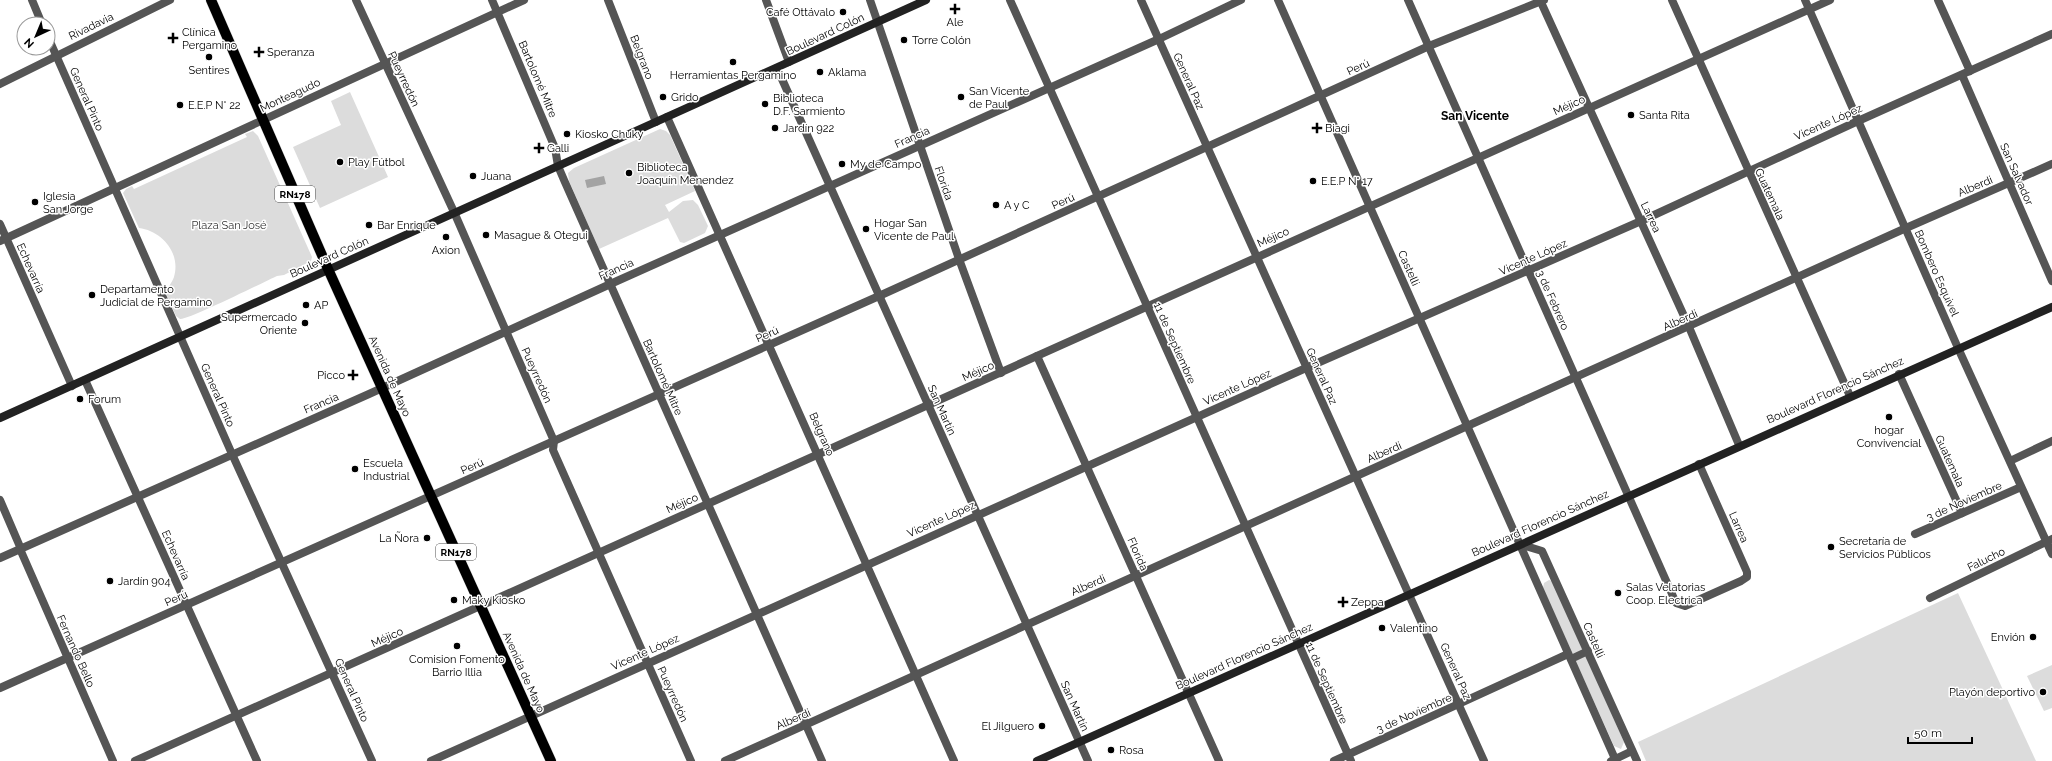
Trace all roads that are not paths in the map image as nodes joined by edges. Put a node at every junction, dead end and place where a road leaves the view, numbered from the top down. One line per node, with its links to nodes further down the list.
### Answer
1 (32, 0): 23 (street)
2 (170, 0): 28 (street, Rivadavia)
3 (211, 0): 41 (main road, Avenida de Mayo / RN178)
4 (356, 0): 32 (street, Pueyrredón)
5 (492, 0): 22 (street, Bartolomé Mitre)
6 (524, 0): 22 (street, Monteagudo)
7 (608, 0): 43 (street, Belgrano)
8 (766, 0): 31 (street)
9 (870, 0): 24 (street, Florida)
10 (926, 0): 24 (main road, Boulevard Colón)
11 (1010, 0): 37 (street, 11 de Septiembre)
12 (1141, 0): 26 (street, General Paz)
13 (1241, 0): 26 (street, Francia)
14 (1278, 0): 38 (street, Castelli)
15 (1408, 0): 27 (street, 3 de Febrero)
16 (1672, 0): 30 (street, Guatemala)
17 (1805, 0): 21 (street, Bombero Esquivel)
18 (1830, 0): 21 (street, Méjico)
19 (1938, 0): 34 (street)
20 (1542, 1): 27 (street, Perú); 39 (street, Larrea)
21 (1809, 9): 30 (street, Méjico); 42 (street, Bombero Esquivel)
22 (497, 12): 32 (street, Monteagudo); 48 (street, Bartolomé Mitre)
23 (39, 16)
24 (877, 22): 31 (main road, Boulevard Colón); 44 (street, Florida)
25 (2052, 34): 34 (street, Vicente López)
26 (1159, 40): 37 (street, Francia); 45 (street, General Paz)
27 (1429, 46): 38 (street, Perú); 46 (street, 3 de Febrero)
28 (56, 55): 52 (street, General Pinto)
29 (54, 56): 36 (street, Rivadavia)
30 (1697, 59): 39 (street, Méjico); 49 (street, Guatemala)
31 (789, 62): 33 (main road, Boulevard Colón)
32 (385, 64): 41 (street, Monteagudo); 55 (street, Pueyrredón)
33 (777, 68): 40 (main road, Boulevard Colón); 51 (street, San Martín)
34 (1970, 71): 35 (street, Vicente López)
35 (1962, 75): 42 (street, Vicente López); 50 (street, San Salvador)
36 (0, 84)
37 (1049, 88): 44 (street, Francia); 53 (street, 11 de Septiembre)
38 (1320, 97): 45 (street, Perú); 54 (street, Castelli)
39 (1589, 108): 46 (street, Méjico); 56 (street, Larrea)
40 (667, 117): 43 (main road, Boulevard Colón); 59 (street, Belgrano)
41 (262, 120): 52 (street, Monteagudo); 63 (main road, Avenida de Mayo / RN178)
42 (1858, 121): 49 (street, Vicente López); 58 (street, Bombero Esquivel)
43 (656, 122): 48 (main road, Boulevard Colón)
44 (919, 145): 51 (street, Francia); 62 (street, Florida)
45 (1208, 148): 53 (street, Perú); 61 (street, General Paz)
46 (1478, 157): 54 (street, Méjico); 64 (street, 3 de Febrero)
47 (2052, 164): 50 (street, Alberdi)
48 (558, 166): 55 (main road, Boulevard Colón); 67 (street, Bartolomé Mitre)
49 (1748, 171): 56 (street, Vicente López); 65 (street, Guatemala)
50 (2009, 184): 58 (street, Alberdi); 66 (street, San Salvador)
51 (830, 185): 59 (street, Francia); 68 (street, San Martín)
52 (114, 188): 60 (street, Monteagudo); 74 (street, General Pinto)
53 (1099, 196): 62 (street, Perú); 69 (street, 11 de Septiembre)
54 (1369, 206): 61 (street, Méjico); 71 (street, Castelli)
55 (454, 212): 63 (main road, Boulevard Colón); 73 (street, Pueyrredón)
56 (1641, 221): 64 (street, Vicente López); 72 (street, Larrea)
57 (0, 224): 60 (street, Echevarría)
58 (1906, 228): 65 (street, Alberdi); 76 (street, Bombero Esquivel)
59 (720, 235): 67 (street, Francia); 75 (street, Belgrano)
60 (3, 239): 83 (street, Echevarría)
61 (1256, 257): 69 (street, Méjico); 78 (street, General Paz)
62 (959, 259): 68 (street, Perú); 79 (street, Florida)
63 (328, 269): 74 (main road, Boulevard Colón); 84 (main road, Avenida de Mayo / RN178)
64 (1528, 271): 71 (street, Vicente López); 81 (street, 3 de Febrero)
65 (1797, 279): 72 (street, Alberdi); 86 (street, Guatemala)
66 (2052, 281)
67 (610, 284): 73 (street, Francia); 85 (street, Bartolomé Mitre)
68 (879, 296): 75 (street, Perú); 87 (street, San Martín)
69 (1147, 307): 77 (street, Méjico); 89 (street, 11 de Septiembre)
70 (2052, 307): 76 (main road, Boulevard Florencio Sánchez)
71 (1419, 318): 78 (street, Vicente López); 90 (street, Castelli)
72 (1689, 327): 81 (street, Alberdi); 93 (street, Larrea)
73 (506, 331): 84 (street, Francia); 91 (street, Pueyrredón)
74 (180, 336): 82 (main road, Boulevard Colón); 94 (street, General Pinto)
75 (770, 345): 85 (street, Perú); 95 (street, Belgrano)
76 (1958, 348): 80 (main road, Boulevard Florencio Sánchez); 96 (street, Bombero Esquivel)
77 (1037, 356): 79 (street, Méjico); 98 (street, Florida)
78 (1306, 368): 89 (street, Vicente López); 99 (street, General Paz)
79 (1001, 373): 87 (street, Méjico)
80 (1899, 374): 86 (main road, Boulevard Florencio Sánchez); 106 (street, Guatemala)
81 (1576, 378): 90 (street, Alberdi); 101 (street, 3 de Febrero)
82 (85, 380): 83 (main road, Boulevard Colón); 102 (street, Echevarría)
83 (72, 386): 88 (main road, Boulevard Colón)
84 (382, 388): 94 (street, Francia); 103 (main road, Avenida de Mayo / RN178)
85 (659, 395): 91 (street, Perú); 105 (street, Bartolomé Mitre)
86 (1850, 396): 93 (main road, Boulevard Florencio Sánchez)
87 (927, 405): 95 (street, Méjico); 107 (street, San Martín)
88 (0, 418)
89 (1196, 418): 98 (street, Vicente López); 108 (street, 11 de Septiembre)
90 (1468, 427): 99 (street, Alberdi); 111 (street, Castelli)
91 (554, 441): 103 (street, Perú); 113 (street, Pueyrredón)
92 (2052, 442): 96 (street)
93 (1739, 445): 97 (main road, Boulevard Florencio Sánchez)
94 (232, 454): 102 (street, Francia); 116 (street, General Pinto)
95 (818, 454): 105 (street, Méjico); 117 (street, Belgrano)
96 (2010, 461): 100 (street, Bombero Esquivel)
97 (1699, 464): 101 (main road, Boulevard Florencio Sánchez); 123 (street, Larrea)
98 (1086, 466): 107 (street, Vicente López); 118 (street, Florida)
99 (1356, 477): 108 (street, Alberdi); 119 (street, General Paz)
100 (2021, 487): 106 (street, 3 de Noviembre); 110 (street, Bombero Esquivel)
101 (1629, 494): 111 (main road, Boulevard Florencio Sánchez); 123 (street, 3 de Febrero)
102 (138, 497): 112 (street, Francia); 121 (street, Echevarría)
103 (431, 497): 116 (street, Perú); 122 (main road, Avenida de Mayo / RN178)
104 (0, 500): 112 (street, Fernando Bello)
105 (708, 503): 113 (street, Méjico); 124 (street, Bartolomé Mitre)
106 (1962, 513): 109 (street, 3 de Noviembre)
107 (976, 515): 117 (street, Vicente López); 125 (street, San Martín)
108 (1245, 527): 118 (street, Alberdi); 126 (street, 11 de Septiembre)
109 (1915, 534)
110 (2049, 541): 114 (street, Bombero Esquivel); 120 (street, Falucho)
111 (1518, 544): 119 (main road, Boulevard Florencio Sánchez); 127 (street, Castelli); 128 (street, Castelli)
112 (20, 549): 115 (street, Francia); 129 (street, Fernando Bello)
113 (598, 553): 122 (street, Méjico); 130 (street, Pueyrredón)
114 (2052, 554)
115 (0, 558)
116 (283, 562): 121 (street, Perú); 131 (street, General Pinto)
117 (867, 565): 124 (street, Vicente López); 132 (street, Belgrano)
118 (1135, 576): 125 (street, Alberdi); 134 (street, Florida)
119 (1409, 594): 126 (main road, Boulevard Florencio Sánchez); 135 (street, General Paz)
120 (1930, 598)
121 (187, 606): 129 (street, Perú); 136 (street, Echevarría)
122 (481, 606): 131 (street, Méjico); 137 (main road, Avenida de Mayo / RN178)
123 (1681, 606)
124 (757, 614): 130 (street, Vicente López); 138 (street, Bartolomé Mitre)
125 (1026, 625): 132 (street, Alberdi); 139 (street, San Martín)
126 (1298, 644): 134 (main road, Boulevard Florencio Sánchez); 141 (street, 11 de Septiembre)
127 (1588, 651): 128 (street, 3 de Noviembre); 140 (street, Castelli)
128 (1570, 656): 135 (street, 3 de Noviembre); 142 (street, Castelli)
129 (67, 657): 133 (street, Perú); 143 (street, Fernando Bello)
130 (646, 663): 137 (street, Vicente López); 149 (street, Pueyrredón)
131 (332, 673): 136 (street, Méjico); 146 (street, General Pinto)
132 (915, 675): 138 (street, Alberdi); 152 (street, Belgrano)
133 (0, 688)
134 (1189, 693): 139 (main road, Boulevard Florencio Sánchez); 155 (street, Florida)
135 (1459, 705): 141 (street, 3 de Noviembre); 157 (street, General Paz)
136 (236, 715): 144 (street, Méjico); 145 (street, Echevarría)
137 (531, 716): 147 (street, Vicente López); 148 (main road, Avenida de Mayo / RN178)
138 (806, 725): 150 (street, Alberdi); 151 (street, Bartolomé Mitre)
139 (1079, 742): 153 (main road, Boulevard Florencio Sánchez); 154 (street, San Martín)
140 (1632, 751): 142 (street); 158 (street, Castelli)
141 (1349, 758): 156 (street, 3 de Noviembre)
142 (1614, 760)
143 (113, 761)
144 (135, 761)
145 (257, 761)
146 (372, 761)
147 (431, 761)
148 (551, 761)
149 (691, 761)
150 (725, 761)
151 (822, 761)
152 (954, 761)
153 (1037, 761)
154 (1088, 761)
155 (1219, 761)
156 (1334, 761)
157 (1484, 761)
158 (1637, 761)

